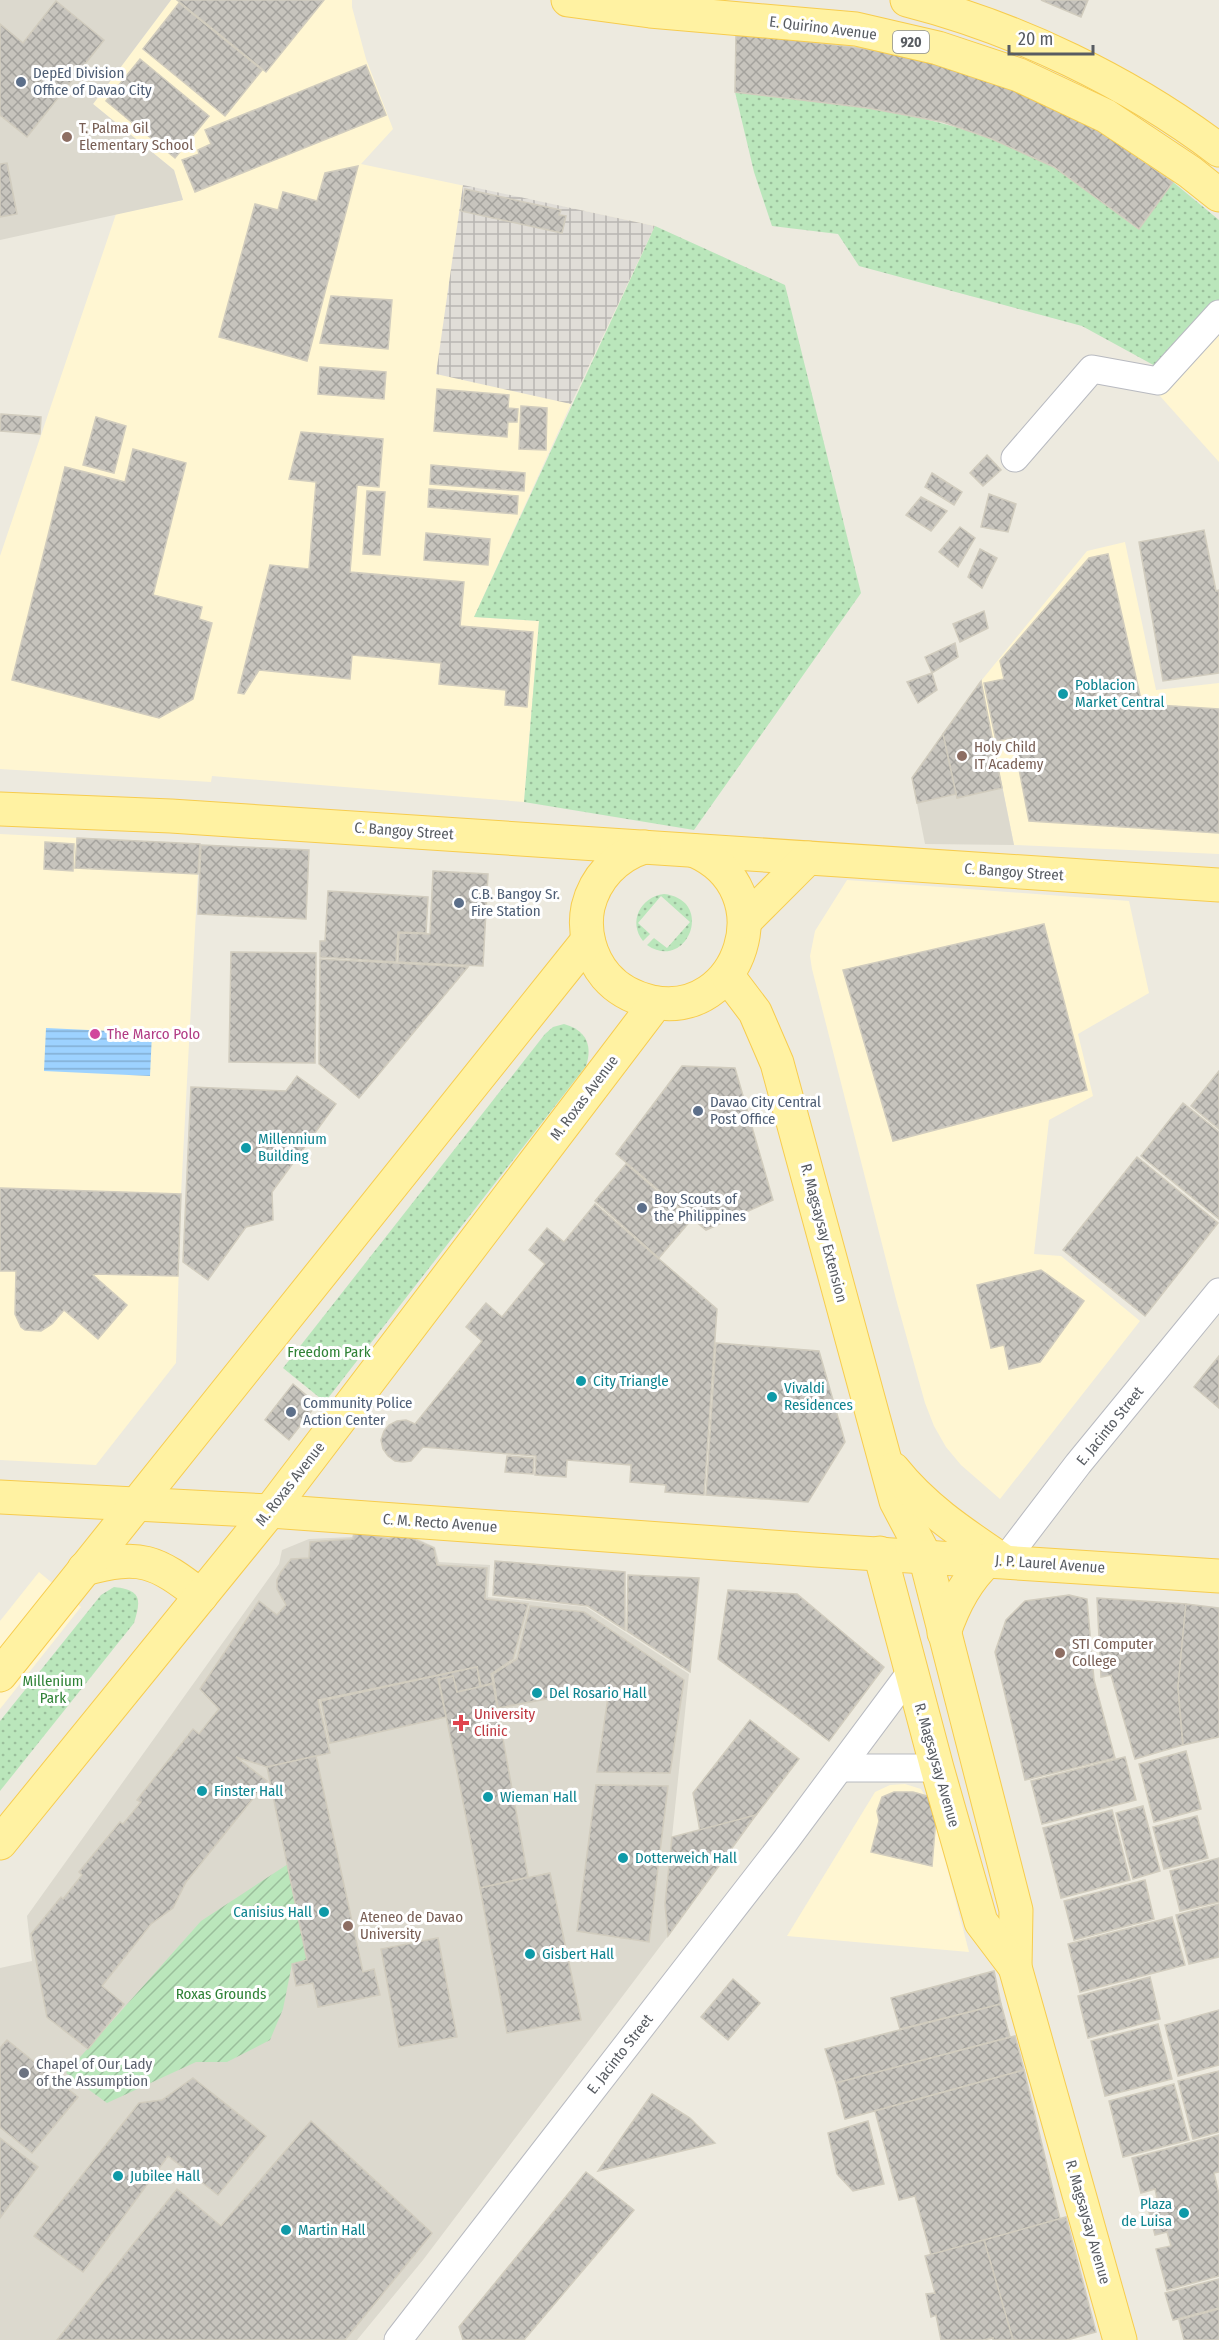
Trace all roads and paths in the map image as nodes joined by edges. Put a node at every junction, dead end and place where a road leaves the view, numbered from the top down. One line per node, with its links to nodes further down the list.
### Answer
1 (567, 0): 4 (main road, E. Quirino Avenue / 920)
2 (907, 0): 3 (main road)
3 (1219, 150)
4 (1219, 195)
5 (1219, 314): 6 (street)
6 (1015, 458)
7 (0, 809): 8 (main road, C. Bangoy Street)
8 (644, 847): 9 (main road, C. Bangoy Street); 13 (main road)
9 (695, 851): 10 (main road, C. Bangoy Street); 12 (main road)
10 (808, 858): 11 (main road, C. Bangoy Street); 12 (main road)
11 (1219, 885)
12 (745, 921): 14 (main road)
13 (588, 940): 15 (main road); 20 (main road)
14 (727, 975): 15 (main road); 17 (main road, R. Magsaysay Extension)
15 (656, 1003): 21 (main road, M. Roxas Avenue)
16 (1219, 1292): 24 (street, E. Jacinto Street)
17 (885, 1458): 19 (main road, R. Magsaysay Extension); 24 (main road)
18 (0, 1497): 20 (main road, C. M. Recto Avenue)
19 (896, 1501): 22 (main road); 23 (main road, R. Magsaysay Extension)
20 (135, 1504): 21 (main road, C. M. Recto Avenue); 25 (main road)
21 (270, 1511): 22 (main road, C. M. Recto Avenue); 27 (main road, M. Roxas Avenue)
22 (880, 1553): 23 (main road, J. P. Laurel Avenue); 29 (main road, R. Magsaysay Avenue)
23 (925, 1556): 24 (main road, J. P. Laurel Avenue); 28 (main road, R. Magsaysay Avenue)
24 (996, 1561): 26 (main road, J. P. Laurel Avenue); 28 (main road)
25 (84, 1569): 27 (main road); 30 (main road)
26 (1219, 1576)
27 (201, 1596): 33 (main road, M. Roxas Avenue)
28 (944, 1633): 34 (main road, R. Magsaysay Avenue)
29 (911, 1672): 31 (street, E. Jacinto Street); 32 (main road, R. Magsaysay Avenue)
30 (0, 1675)
31 (840, 1768): 32 (street); 35 (street, E. Jacinto Street)
32 (937, 1768): 34 (main road, R. Magsaysay Avenue)
33 (0, 1842)
34 (1015, 1966): 37 (main road, R. Magsaysay Avenue)
35 (417, 2330): 36 (street, E. Jacinto Street)
36 (398, 2340)
37 (1120, 2340)

